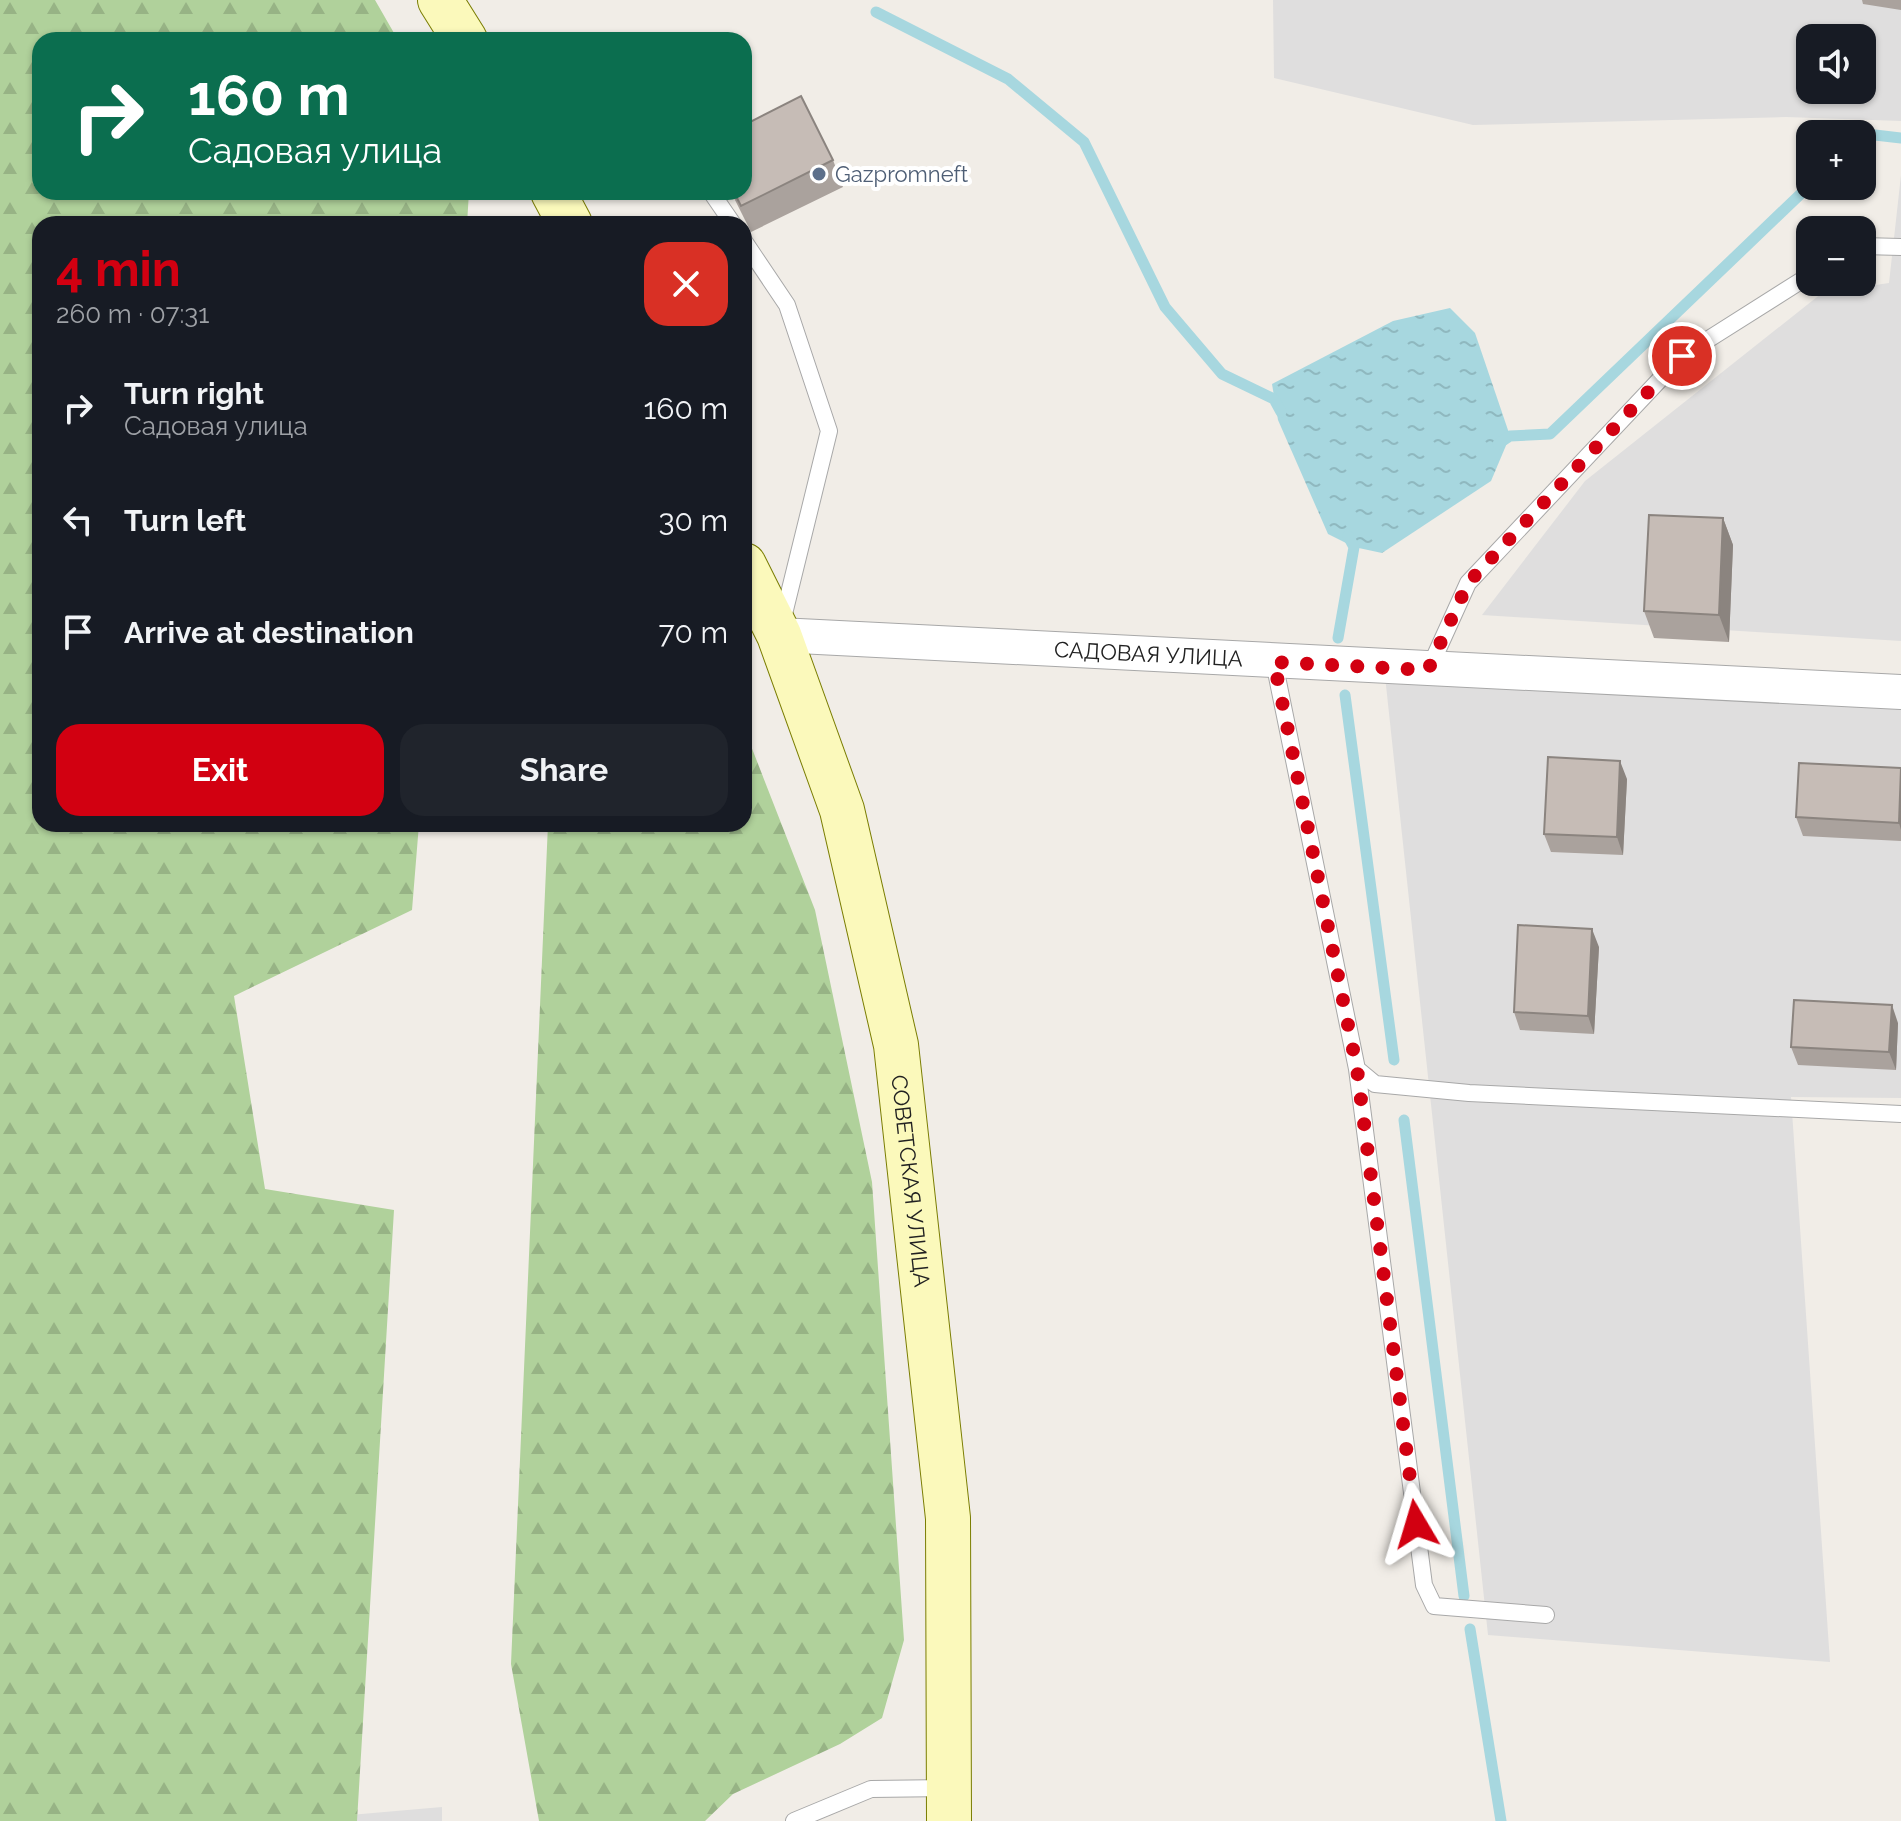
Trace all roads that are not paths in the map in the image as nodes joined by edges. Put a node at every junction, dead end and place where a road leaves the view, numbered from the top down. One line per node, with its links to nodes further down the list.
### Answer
1 (440, 0): 2 (street)
2 (460, 32)
3 (1876, 246): 4 (lane)
4 (1901, 247)
5 (752, 253): 8 (lane)
6 (1796, 284): 10 (lane)
7 (752, 581): 8 (street, СОВЕТСКАЯ УЛИЦА)
8 (779, 635): 9 (street, САДОВАЯ УЛИЦА); 15 (street, СОВЕТСКАЯ УЛИЦА)
9 (1274, 662): 10 (street, САДОВАЯ УЛИЦА); 12 (lane)
10 (1428, 670): 11 (street, САДОВАЯ УЛИЦА)
11 (1901, 692)
12 (1357, 1069): 13 (lane); 14 (lane)
13 (1901, 1114)
14 (1546, 1615)
15 (949, 1805): 16 (lane)
16 (794, 1821)

